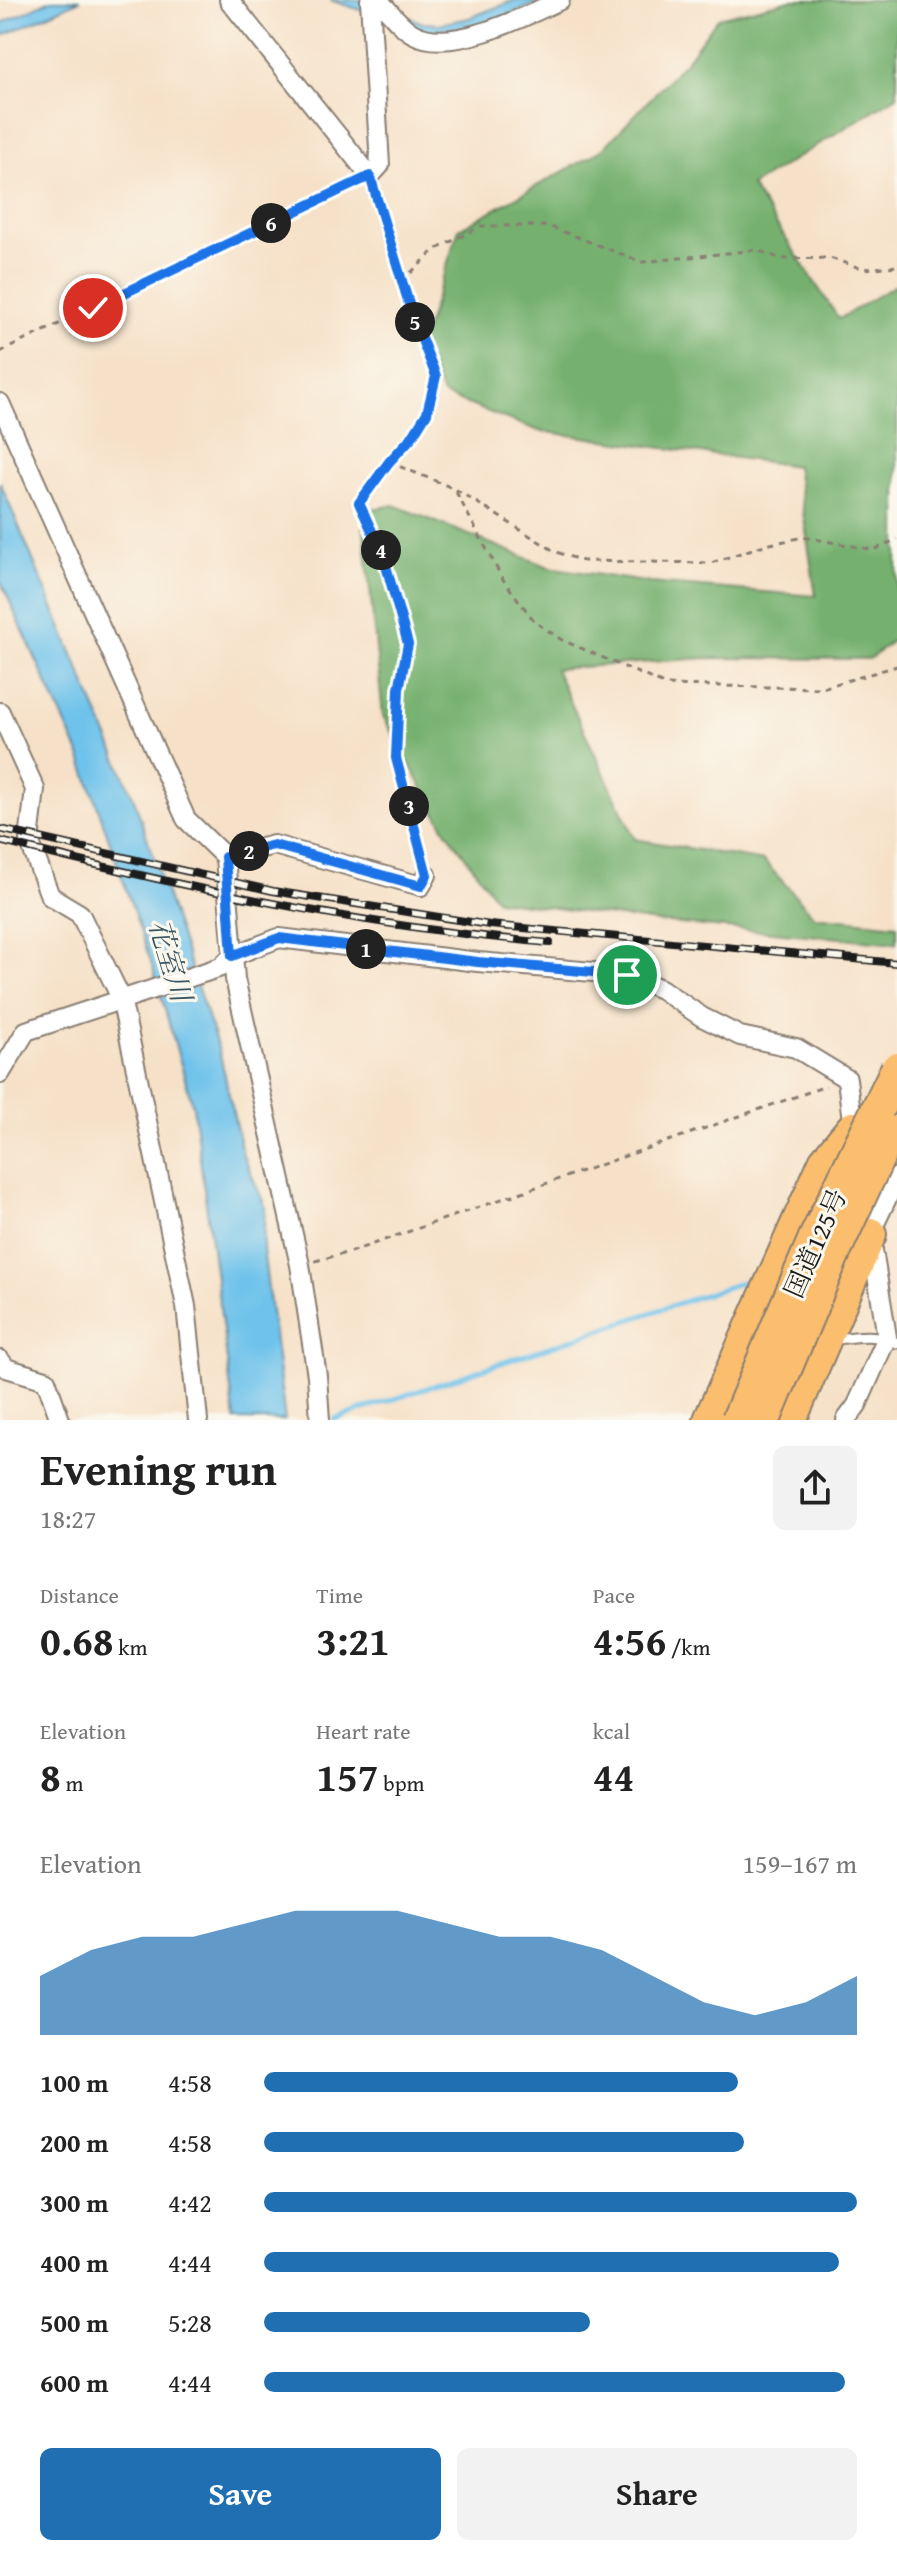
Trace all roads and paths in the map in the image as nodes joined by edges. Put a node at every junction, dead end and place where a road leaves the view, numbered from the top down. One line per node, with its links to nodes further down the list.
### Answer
1 (229, 0): 5 (street)
2 (370, 0): 5 (street)
3 (378, 0): 4 (street)
4 (560, 0)
5 (370, 176): 7 (path); 8 (path)
6 (897, 266): 7 (path)
7 (402, 281): 10 (path)
8 (0, 352)
9 (0, 403): 15 (street)
10 (389, 462): 11 (path); 16 (path)
11 (455, 489): 12 (path); 13 (path)
12 (897, 539)
13 (897, 666)
14 (0, 712): 18 (street)
15 (225, 857): 16 (street); 17 (street)
16 (427, 875)
17 (227, 962): 18 (street); 21 (street); 26 (street)
18 (126, 998): 20 (street); 31 (street)
19 (895, 1062): 23 (street); 34 (highway, 国道125号, bridge)
20 (0, 1074)
21 (847, 1079): 23 (street); 26 (path)
22 (897, 1118): 35 (highway, 国道125号, bridge)
23 (853, 1128): 25 (street); 33 (highway)
24 (897, 1177): 25 (street)
25 (870, 1234): 27 (street); 28 (highway)
26 (300, 1265): 32 (street)
27 (892, 1340): 28 (lane); 37 (street)
28 (824, 1341): 36 (highway)
29 (0, 1360): 30 (street)
30 (60, 1420)
31 (198, 1420)
32 (320, 1420)
33 (710, 1420)
34 (738, 1420)
35 (764, 1420)
36 (790, 1420)
37 (846, 1420)

